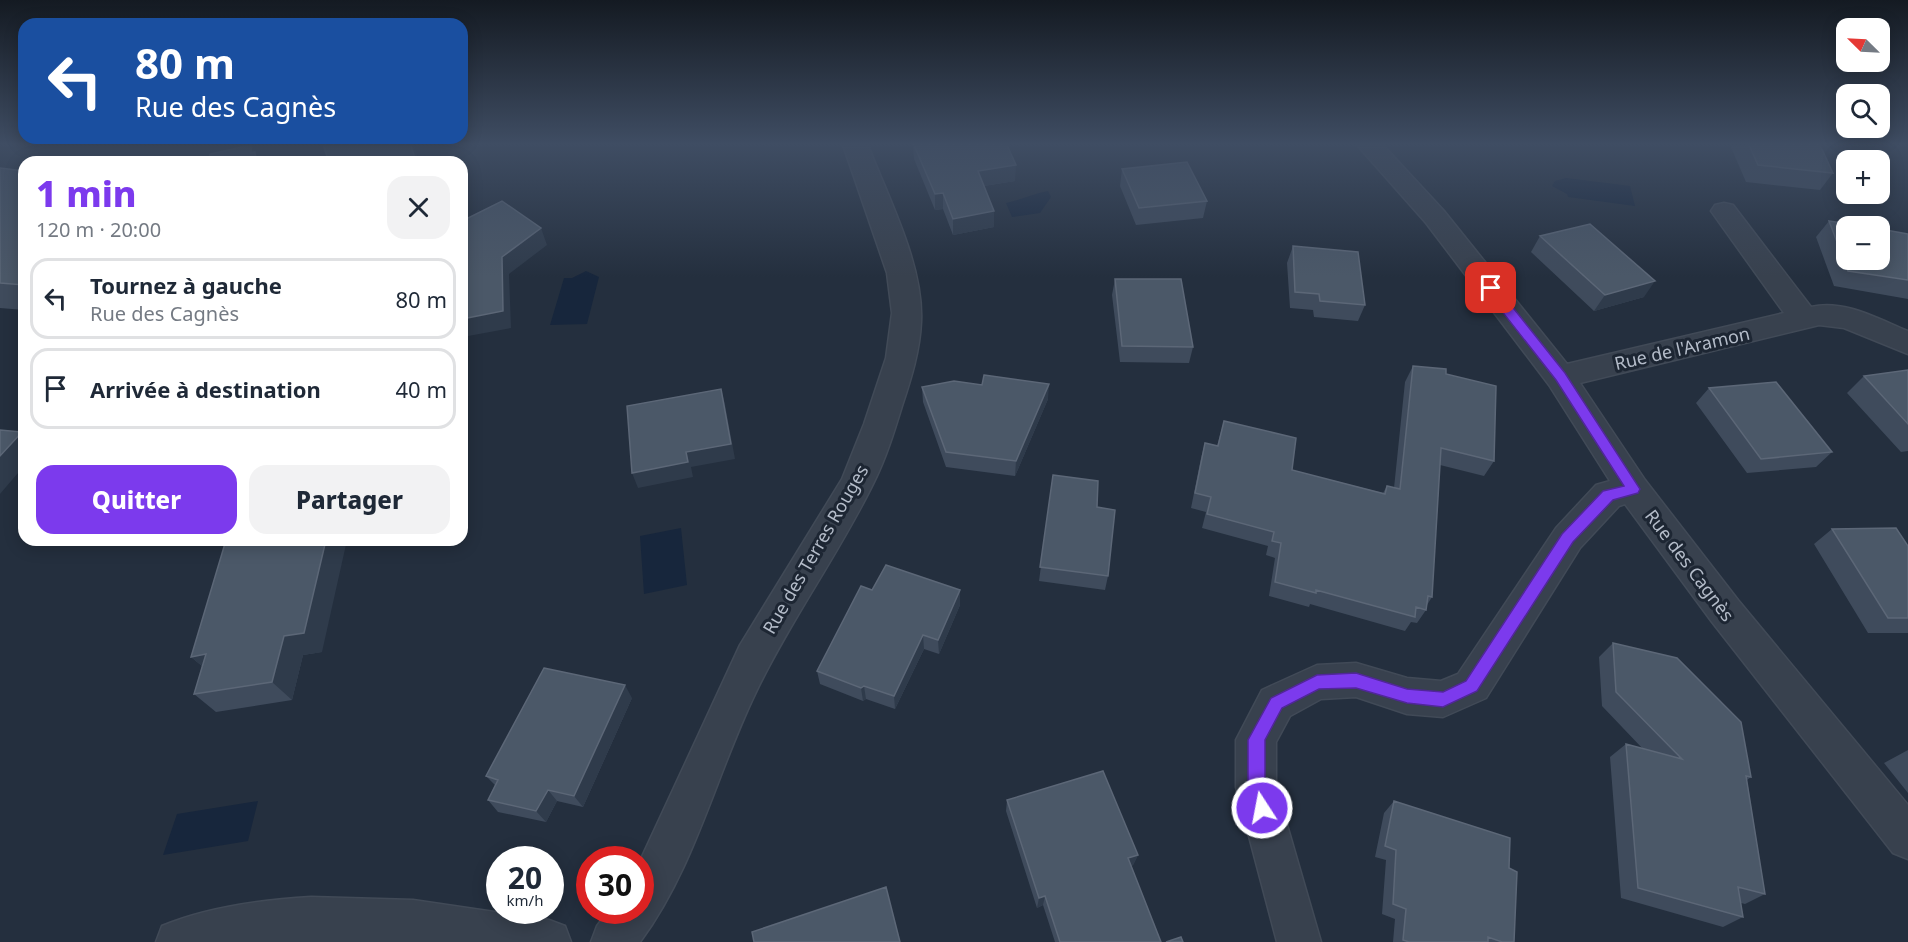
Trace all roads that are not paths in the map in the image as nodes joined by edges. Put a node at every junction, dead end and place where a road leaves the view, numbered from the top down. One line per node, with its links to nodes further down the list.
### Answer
1 (870, 189): 9 (street, Rue des Terres Rouges)
2 (1409, 189): 6 (street, Rue des Cagnès)
3 (1724, 211): 4 (street)
4 (1804, 319): 5 (street, Rue de l'Aramon); 6 (street, Rue de l'Aramon)
5 (1908, 343)
6 (1560, 376): 7 (street, Rue des Cagnès)
7 (1633, 489): 8 (street, Rue des Cagnès); 14 (street)
8 (1908, 838)
9 (654, 882)
10 (626, 924): 13 (street)
11 (178, 942): 12 (street)
12 (549, 942)
13 (613, 942)
14 (1299, 942)

